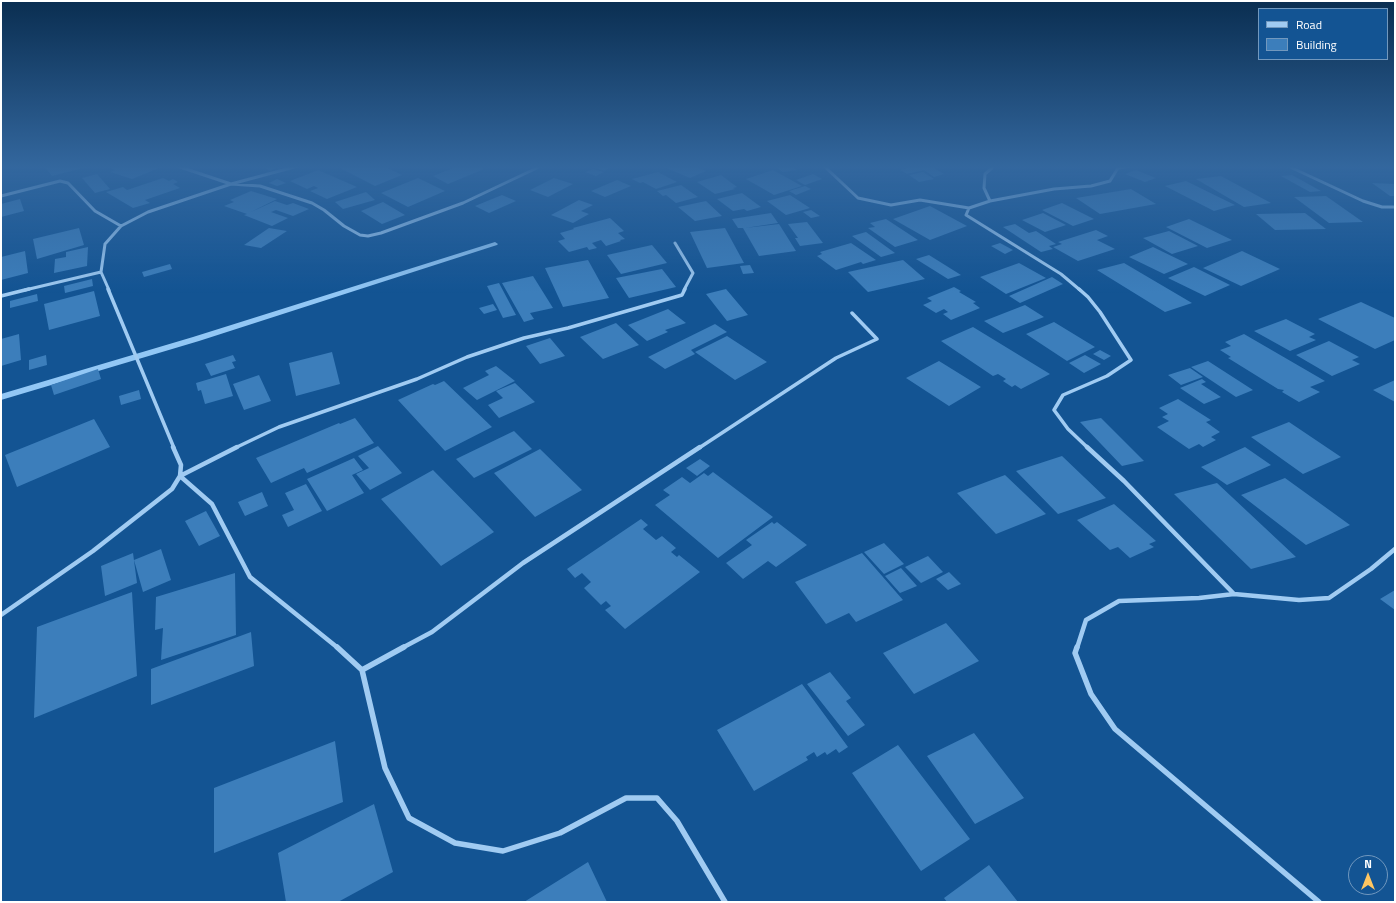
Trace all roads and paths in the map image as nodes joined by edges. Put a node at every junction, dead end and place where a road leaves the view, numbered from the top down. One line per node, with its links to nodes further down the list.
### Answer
1 (92, 208): 6 (street)
2 (159, 208): 6 (street)
3 (319, 208): 4 (street)
4 (451, 208)
5 (969, 208): 13 (street)
6 (121, 226): 8 (street)
7 (675, 243): 11 (street)
8 (101, 272): 9 (street); 11 (street)
9 (1, 296)
10 (852, 313): 15 (street)
11 (180, 476): 14 (street); 15 (street)
12 (1395, 549): 13 (street)
13 (1234, 594): 17 (street)
14 (1, 615)
15 (362, 670): 16 (street)
16 (725, 902)
17 (1319, 902)

